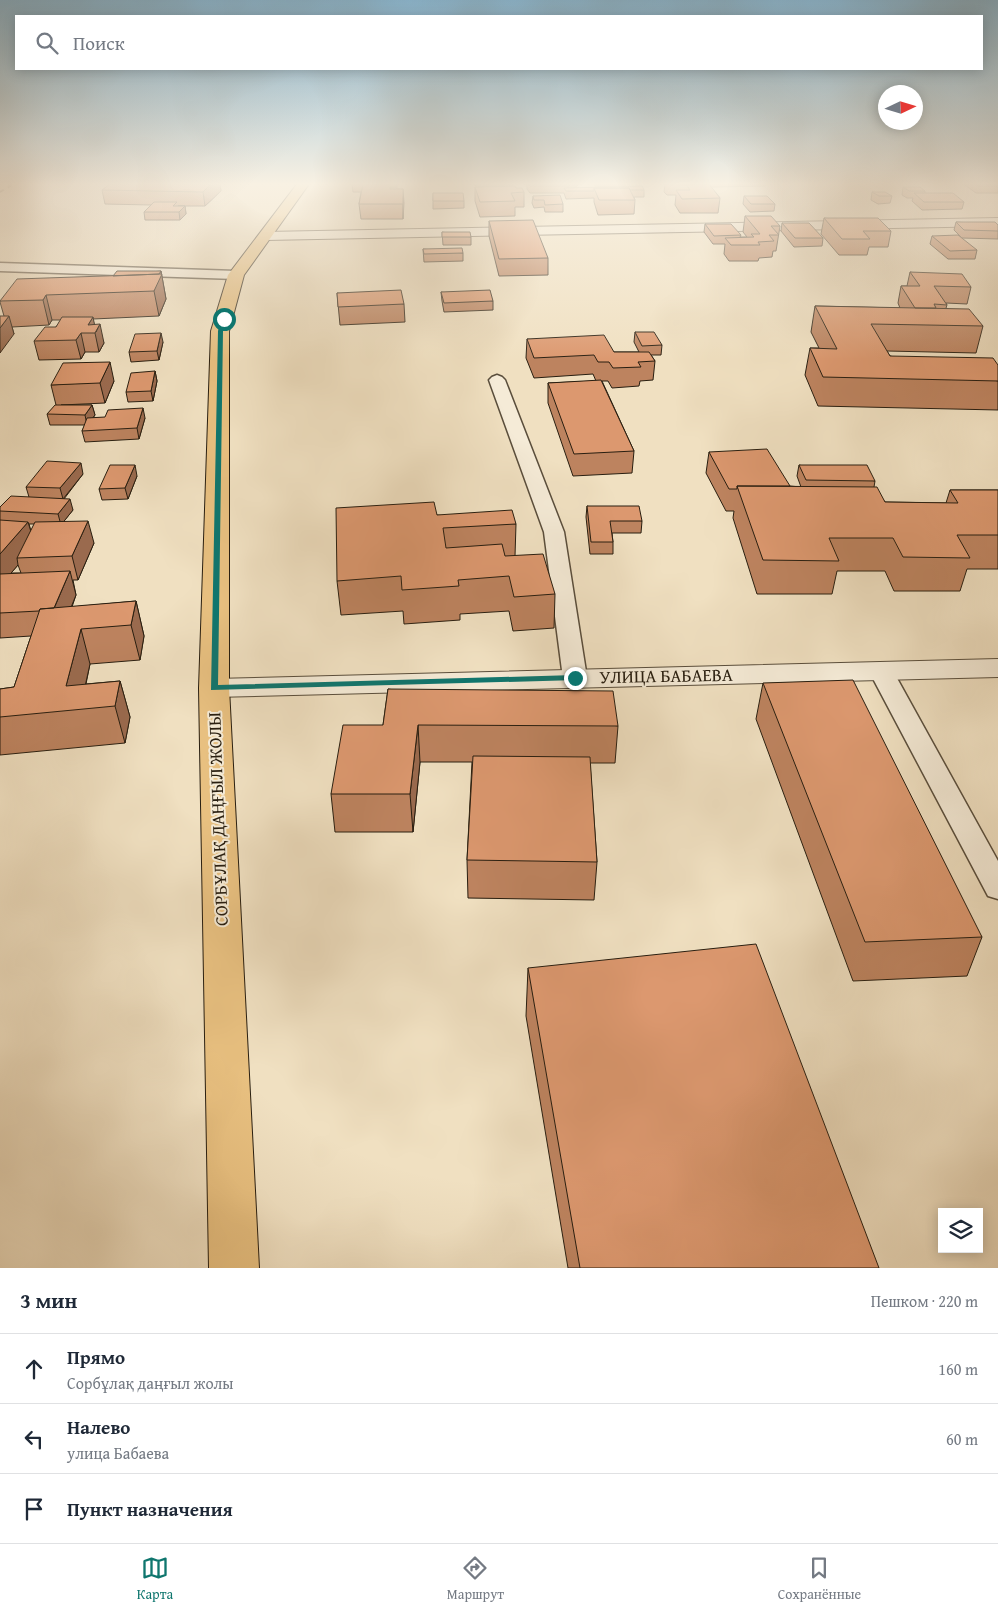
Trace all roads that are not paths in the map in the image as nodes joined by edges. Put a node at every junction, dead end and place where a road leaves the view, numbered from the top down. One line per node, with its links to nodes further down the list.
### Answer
1 (260, 243): 3 (main road, СОРБҰЛАҚ ДАҢҒЫЛ ЖОЛЫ)
2 (0, 267): 3 (lane)
3 (236, 275): 8 (main road, СОРБҰЛАҚ ДАҢҒЫЛ ЖОЛЫ)
4 (497, 380): 7 (lane)
5 (998, 668): 6 (street, УЛИЦА БАБАЕВА)
6 (881, 670): 7 (street, УЛИЦА БАБАЕВА); 9 (lane)
7 (575, 678): 8 (street, УЛИЦА БАБАЕВА)
8 (214, 688): 10 (main road, СОРБҰЛАҚ ДАҢҒЫЛ ЖОЛЫ)
9 (998, 888)
10 (234, 1268)

